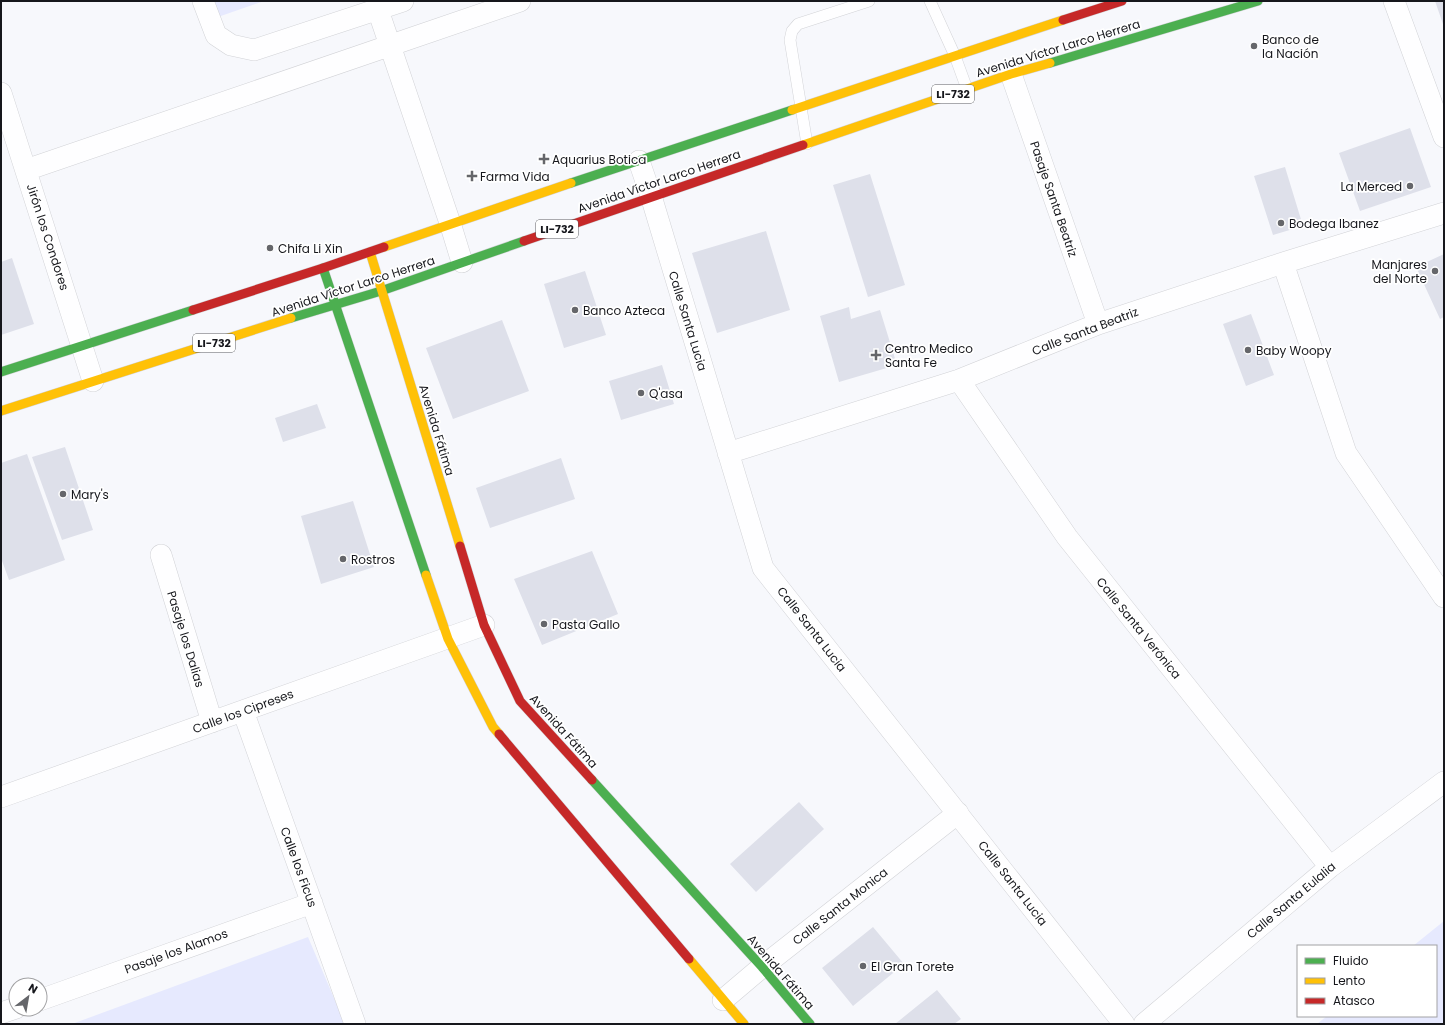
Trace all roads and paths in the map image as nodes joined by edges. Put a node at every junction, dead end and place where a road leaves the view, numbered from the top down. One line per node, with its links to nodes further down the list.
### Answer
1 (203, 1): 9 (street)
2 (402, 1): 9 (street)
3 (520, 1): 10 (street)
4 (869, 1): 15 (lane)
5 (930, 1): 11 (lane)
6 (1122, 1): 11 (main road, Avenida Víctor Larco Herrera)
7 (1258, 1): 12 (main road, Avenida Víctor Larco Herrera / LI-732)
8 (1394, 1): 16 (street)
9 (378, 10): 10 (street)
10 (390, 46): 19 (street); 22 (street)
11 (955, 56): 13 (lane); 15 (main road, Avenida Víctor Larco Herrera)
12 (1011, 74): 13 (main road, Avenida Víctor Larco Herrera / LI-732); 29 (street, Pasaje Santa Beatriz)
13 (967, 89): 17 (main road, Avenida Víctor Larco Herrera / LI-732)
14 (1, 93): 19 (street, Jirón los Condores)
15 (800, 108): 17 (lane); 18 (main road, Avenida Víctor Larco Herrera)
16 (1444, 137)
17 (806, 144): 20 (main road, Avenida Víctor Larco Herrera / LI-732)
18 (639, 161): 20 (street, Calle Santa Lucia); 22 (main road, Avenida Víctor Larco Herrera)
19 (26, 170): 30 (street, Jirón los Condores)
20 (651, 196): 24 (main road, Avenida Víctor Larco Herrera / LI-732); 35 (street, Calle Santa Lucia)
21 (1444, 212): 25 (street, Calle Santa Beatriz)
22 (450, 223): 23 (main road, Avenida Víctor Larco Herrera); 24 (street)
23 (370, 252): 26 (main road, Avenida Víctor Larco Herrera); 27 (main road, Avenida Fátima)
24 (462, 262): 27 (main road, Avenida Víctor Larco Herrera / LI-732)
25 (1283, 263): 29 (street, Calle Santa Beatriz); 37 (street)
26 (323, 268): 28 (main road); 30 (main road, Avenida Víctor Larco Herrera)
27 (381, 291): 28 (main road, Avenida Víctor Larco Herrera / LI-732); 38 (main road, Avenida Fátima)
28 (334, 304): 33 (main road, Avenida Víctor Larco Herrera / LI-732); 39 (main road)
29 (1098, 324): 32 (street, Calle Santa Beatriz)
30 (83, 346): 31 (main road, Avenida Víctor Larco Herrera); 33 (street, Jirón los Condores)
31 (1, 372)
32 (959, 380): 35 (street, Calle Santa Beatriz); 45 (street, Calle Santa Verónica)
33 (93, 381): 34 (main road, Avenida Víctor Larco Herrera / LI-732)
34 (1, 411)
35 (728, 452): 44 (street, Calle Santa Lucia)
36 (161, 555): 41 (street, Pasaje los Dalias)
37 (1444, 597)
38 (484, 625): 39 (street, Calle los Cipreses); 47 (main road, Avenida Fátima)
39 (448, 638): 40 (street, Calle los Cipreses); 49 (main road)
40 (243, 711): 41 (street, Calle los Cipreses); 46 (street, Calle los Ficus)
41 (212, 722): 43 (street, Calle los Cipreses)
42 (1444, 782): 45 (street, Calle Santa Eulalia)
43 (1, 797)
44 (958, 813): 47 (street, Calle Santa Monica); 53 (street, Calle Santa Lucia)
45 (1330, 867): 54 (street, Calle Santa Eulalia)
46 (312, 903): 48 (street, Pasaje los Alamos); 50 (street, Calle los Ficus)
47 (762, 967): 49 (street, Calle Santa Monica); 52 (main road, Avenida Fátima)
48 (48, 997)
49 (723, 1000): 51 (main road)
50 (355, 1024)
51 (744, 1024)
52 (810, 1024)
53 (1124, 1024)
54 (1144, 1024)

